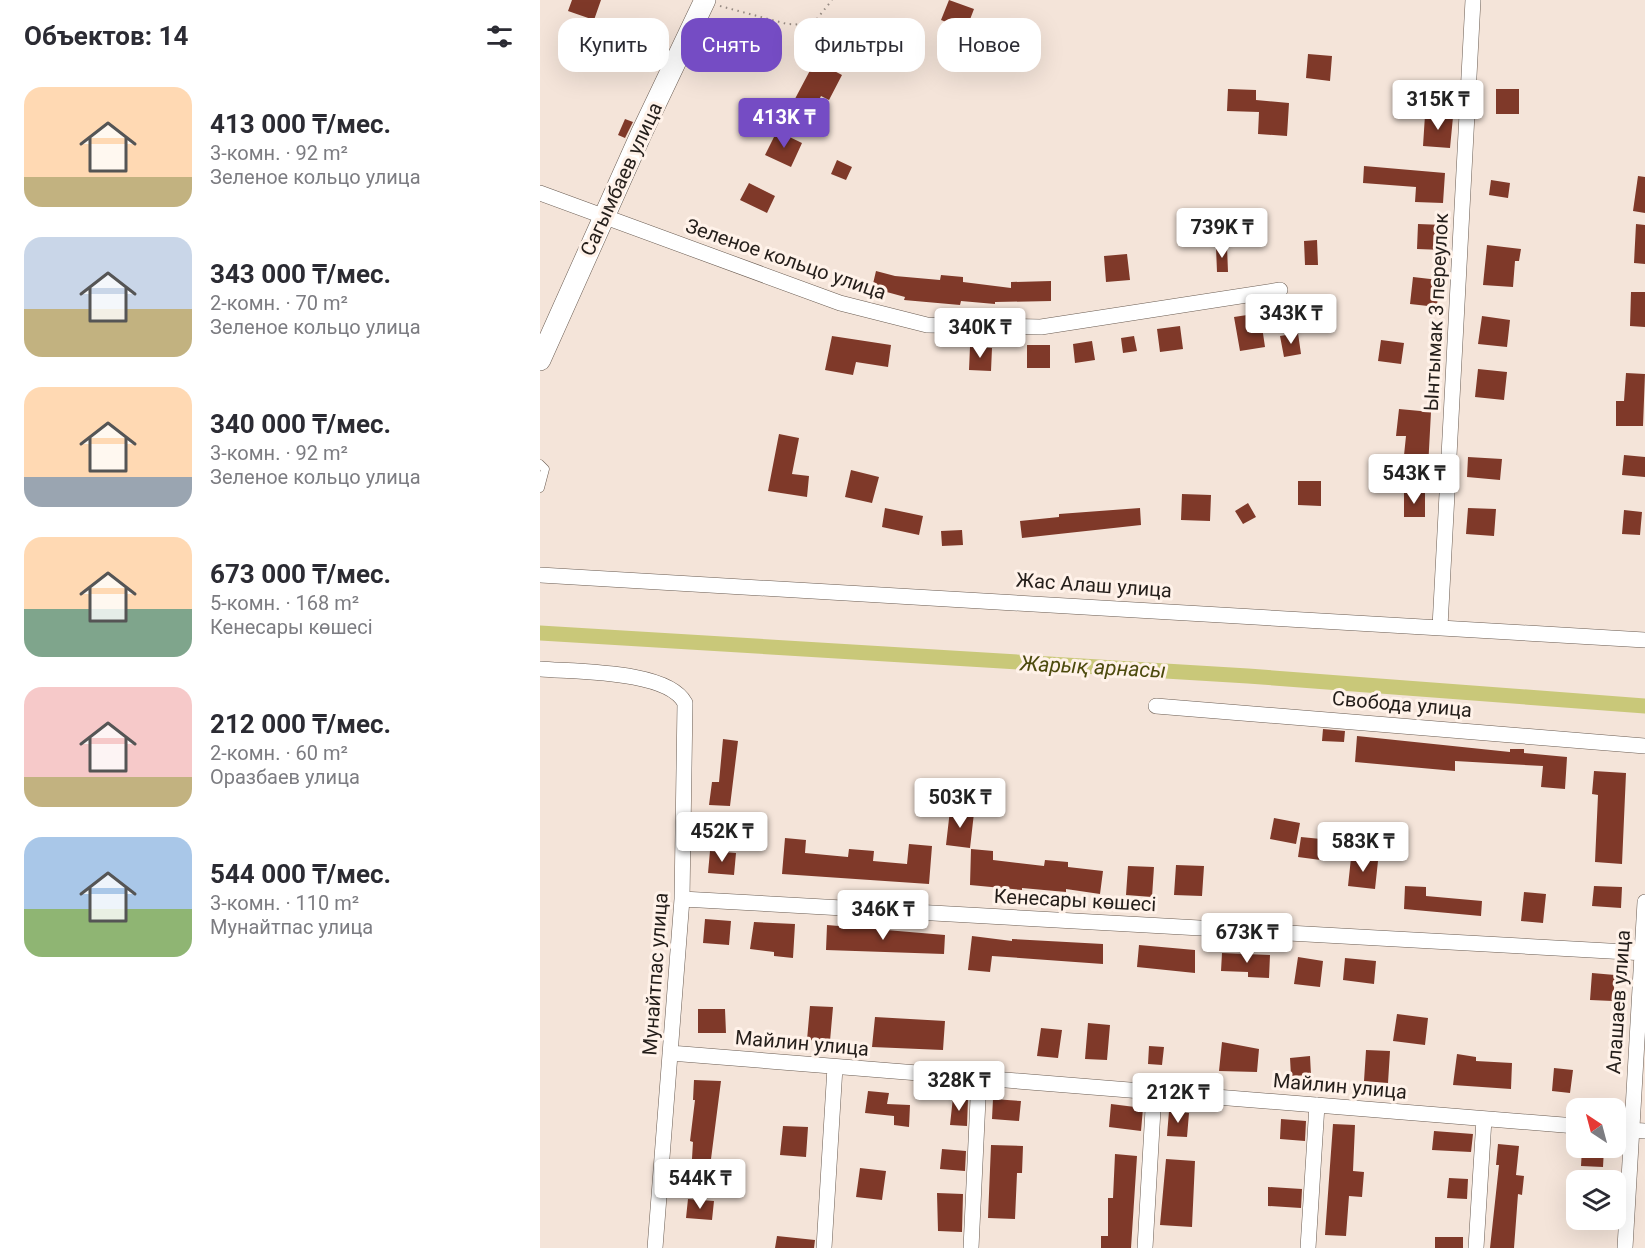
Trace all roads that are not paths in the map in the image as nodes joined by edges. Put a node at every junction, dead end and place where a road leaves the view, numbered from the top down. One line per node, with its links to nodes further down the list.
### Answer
1 (1473, 0): 10 (street, Ынтымак 3 переулок)
2 (703, 1): 4 (street, Сагымбаев улица)
3 (540, 193): 4 (street, Зеленое кольцо улица)
4 (603, 216): 5 (street, Зеленое кольцо улица); 6 (street, Сагымбаев улица)
5 (1280, 291)
6 (540, 360)
7 (540, 464): 8 (lane)
8 (540, 488)
9 (540, 575): 10 (street, Жас Алаш улица)
10 (1440, 627): 11 (street, Жас Алаш улица)
11 (1645, 640)
12 (540, 669): 15 (street, Мунайтпас улица)
13 (1156, 706): 14 (street, Свобода улица)
14 (1645, 746)
15 (682, 899): 17 (street, Кенесары көшесі); 18 (street, Мунайтпас улица)
16 (1645, 902): 17 (street, Алашаев улица)
17 (1643, 953): 25 (street, Алашаев улица)
18 (670, 1053): 19 (street, Майлин улица); 26 (street, Мунайтпас улица)
19 (835, 1066): 20 (street, Майлин улица); 27 (street)
20 (979, 1078): 21 (street, Майлин улица); 28 (street)
21 (1154, 1092): 22 (street, Майлин улица); 29 (street)
22 (1317, 1105): 23 (street, Майлин улица); 30 (street)
23 (1484, 1119): 24 (street, Майлин улица); 31 (street)
24 (1566, 1125)
25 (1630, 1130): 32 (street, Алашаев улица)
26 (655, 1248)
27 (824, 1248)
28 (971, 1248)
29 (1145, 1248)
30 (1308, 1248)
31 (1476, 1248)
32 (1625, 1248)

